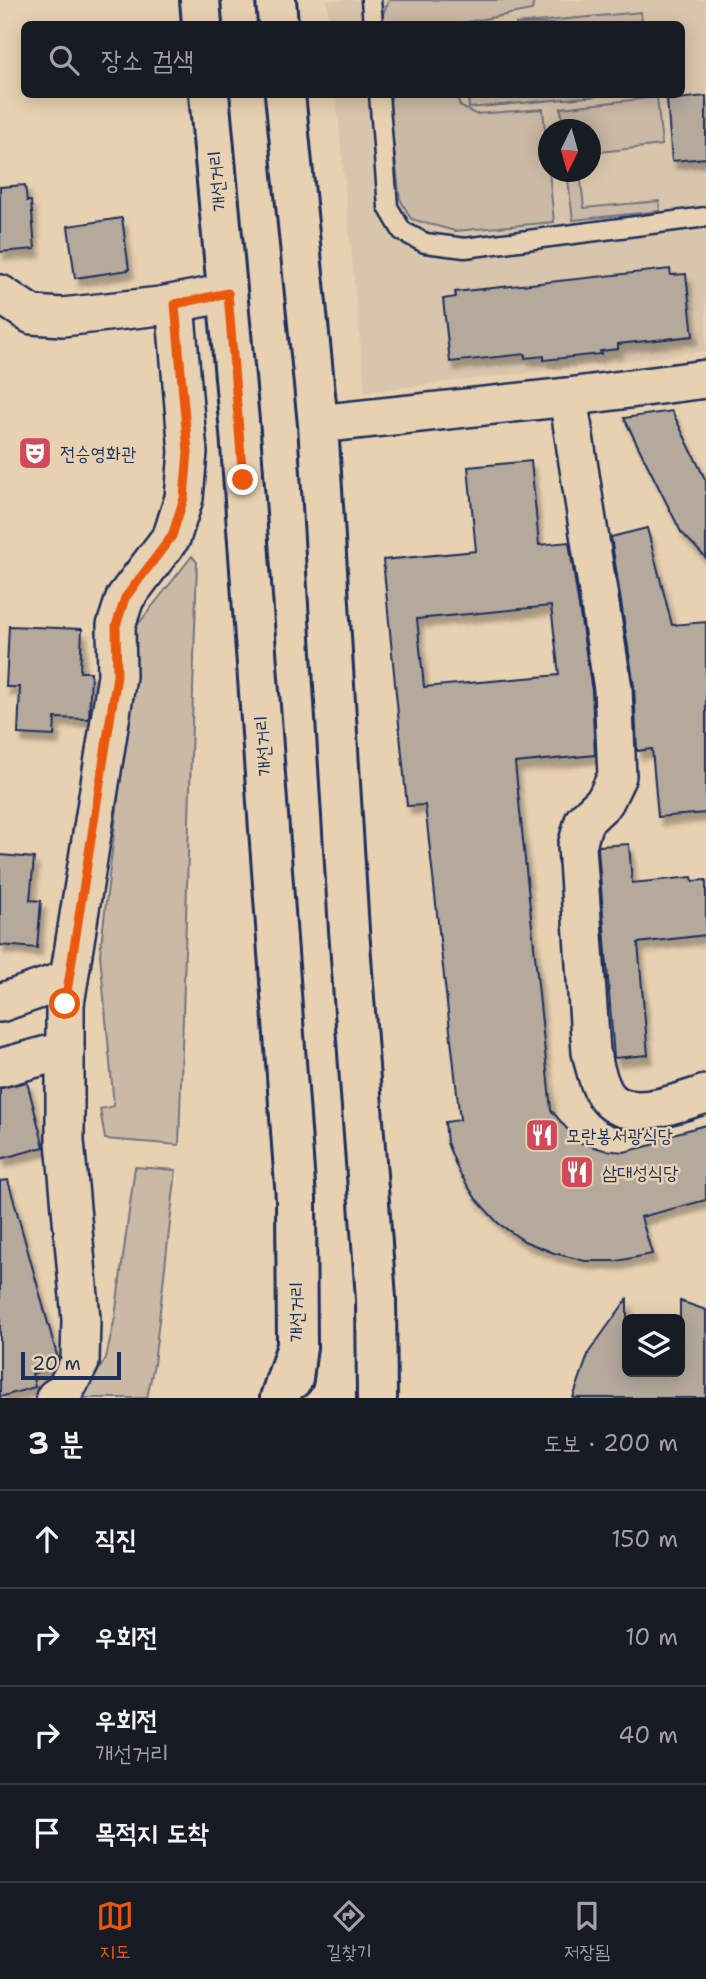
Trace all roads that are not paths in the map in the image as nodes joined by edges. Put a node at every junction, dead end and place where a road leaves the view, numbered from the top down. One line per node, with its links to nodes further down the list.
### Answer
1 (200, 0): 4 (main road)
2 (276, 0): 5 (main road)
3 (371, 0): 6 (lane)
4 (202, 21)
5 (278, 21)
6 (373, 21)
7 (209, 98): 11 (main road, 개선거리)
8 (285, 98): 16 (main road)
9 (379, 98): 10 (lane)
10 (706, 217)
11 (228, 293): 13 (street); 22 (main road, 개선거리)
12 (0, 294): 13 (street)
13 (175, 304): 17 (street)
14 (706, 379): 15 (street)
15 (568, 397): 16 (street); 21 (street)
16 (318, 424): 26 (main road)
17 (69, 979): 18 (street); 19 (street)
18 (0, 1003)
19 (65, 1050): 20 (street); 23 (street)
20 (0, 1068)
21 (706, 1094)
22 (297, 1346): 24 (main road); 25 (main road, 개선거리)
23 (55, 1398)
24 (280, 1398)
25 (291, 1398)
26 (377, 1398)

